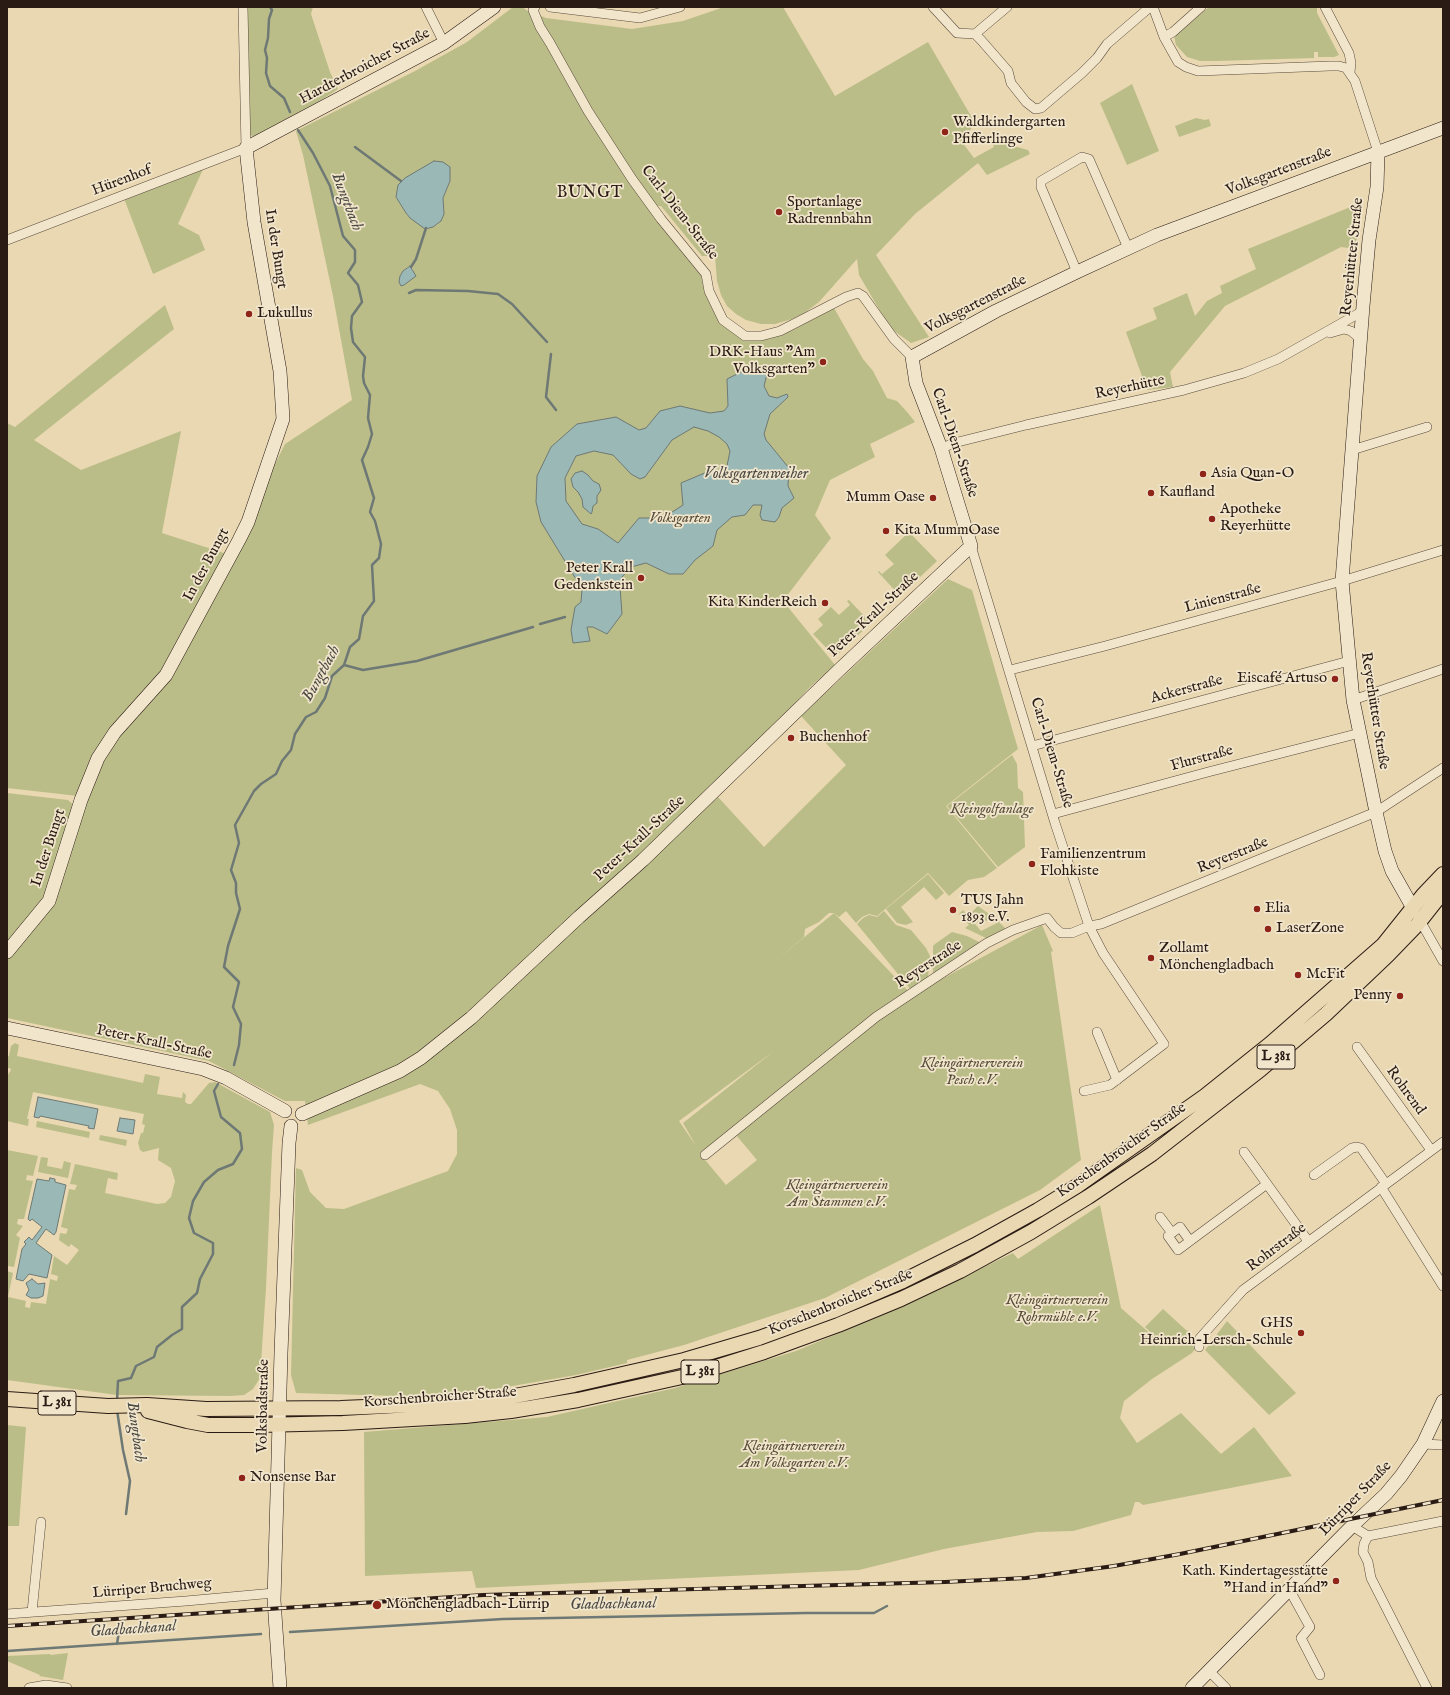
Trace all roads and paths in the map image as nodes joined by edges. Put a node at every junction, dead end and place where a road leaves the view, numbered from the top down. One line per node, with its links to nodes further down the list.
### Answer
1 (243, 7): 17 (street)
2 (426, 7): 14 (street)
3 (494, 7): 14 (street, Hardterbroicher Straße)
4 (535, 7): 25 (street, Carl-Diem-Straße)
5 (550, 7): 6 (street)
6 (680, 7)
7 (933, 7): 12 (street)
8 (1007, 7): 12 (street)
9 (1151, 7): 12 (street); 13 (street)
10 (1201, 7): 13 (street)
11 (1326, 9): 15 (street, Reyerhütter Straße)
12 (975, 34)
13 (1164, 37): 15 (street)
14 (444, 43): 17 (street, Hardterbroicher Straße)
15 (1350, 72): 18 (street, Reyerhütter Straße)
16 (1443, 128): 18 (street, Volksgartenstraße)
17 (246, 148): 19 (street, Hürenhof); 46 (street, In der Bungt)
18 (1378, 152): 20 (street, Volksgartenstraße); 22 (street, Reyerhütter Straße)
19 (7, 240)
20 (1128, 248): 21 (street, Volksgartenstraße); 21 (street)
21 (1077, 272): 25 (street, Volksgartenstraße)
22 (1362, 311): 23 (street, Reyerhütte); 24 (street, Reyerhütter Straße)
23 (1318, 337): 24 (street, Reyerhütte); 27 (street, Reyerhütte)
24 (1360, 344): 28 (street, Reyerhütter Straße)
25 (912, 357): 27 (street, Carl-Diem-Straße)
26 (1427, 427): 28 (street)
27 (942, 448): 29 (street, Carl-Diem-Straße)
28 (1352, 450): 31 (street, Reyerhütter Straße)
29 (971, 546): 34 (street, Carl-Diem-Straße); 54 (street, Peter-Krall-Straße)
30 (1443, 550): 31 (street, Linienstraße)
31 (1342, 581): 32 (street, Reyerhütter Straße); 34 (street, Linienstraße)
32 (1349, 661): 35 (street, Reyerhütter Straße); 37 (street, Ackerstraße)
33 (1443, 669): 35 (street)
34 (1010, 670): 37 (street, Carl-Diem-Straße)
35 (1353, 700): 36 (street, Reyerhütter Straße)
36 (1360, 733): 39 (street, Reyerhütter Straße); 40 (street, Flurstraße)
37 (1032, 746): 40 (street, Carl-Diem-Straße)
38 (1443, 768): 39 (street, Reyerstraße)
39 (1376, 812): 43 (street, Reyerhütter Straße); 45 (street, Reyerstraße)
40 (1053, 814): 45 (street, Carl-Diem-Straße)
41 (1443, 874): 43 (main road, Korschenbroicher Straße / L 381)
42 (1443, 892): 44 (main road, Korschenbroicher Straße / L 381)
43 (1413, 908): 44 (street, Reyerhütter Straße); 72 (main road, Korschenbroicher Straße / L 381)
44 (1420, 921): 47 (street, Reyerhütter Straße); 73 (main road, Korschenbroicher Straße / L 381)
45 (1089, 926): 51 (street, Carl-Diem-Straße); 59 (street, Reyerstraße)
46 (7, 952)
47 (1443, 961)
48 (7, 1028): 53 (street, Peter-Krall-Straße)
49 (1097, 1032): 51 (street)
50 (1357, 1047): 57 (street, Rohrend)
51 (1117, 1080): 52 (street, Carl-Diem-Straße)
52 (1084, 1091)
53 (285, 1111): 54 (street); 55 (street)
54 (302, 1114): 55 (street)
55 (291, 1126): 72 (street, Volksbadstraße)
56 (1443, 1142): 57 (street, Rohrstraße)
57 (1431, 1150): 62 (street, Rohrstraße)
58 (1244, 1152): 61 (street)
59 (705, 1155)
60 (1314, 1175): 62 (street)
61 (1267, 1184): 65 (street); 66 (street)
62 (1384, 1185): 66 (street, Rohrstraße); 67 (street)
63 (1160, 1217): 64 (street)
64 (1172, 1233): 65 (street); 65 (street)
65 (1190, 1241)
66 (1308, 1241): 68 (street, Rohrstraße)
67 (1443, 1286)
68 (1199, 1347)
69 (7, 1399): 71 (main road, Korschenbroicher Straße / L 381)
70 (1443, 1401): 74 (street, Lürriper Straße)
71 (124, 1406): 72 (main road, Korschenbroicher Straße / L 381); 73 (main road, Korschenbroicher Straße / L 381)
72 (280, 1409): 73 (street, Volksbadstraße)
73 (279, 1424): 81 (street, Volksbadstraße)
74 (1423, 1444): 75 (street); 78 (street, Lürriper Straße)
75 (1443, 1445)
76 (1443, 1521): 79 (street)
77 (40, 1522): 82 (street)
78 (1352, 1526): 79 (street); 80 (street, Lürriper Straße)
79 (1368, 1536): 91 (street)
80 (1289, 1589): 84 (street, Lürriper Straße); 85 (street)
81 (274, 1593): 82 (street, Lürriper Bruchweg); 88 (street, Volksbadstraße)
82 (32, 1612): 83 (street, Lürriper Bruchweg)
83 (7, 1614)
84 (1209, 1670): 89 (street, Lürriper Straße); 90 (street)
85 (1320, 1674)
86 (30, 1688): 87 (street)
87 (67, 1688)
88 (280, 1688)
89 (1192, 1688)
90 (1226, 1688)
91 (1428, 1688)

